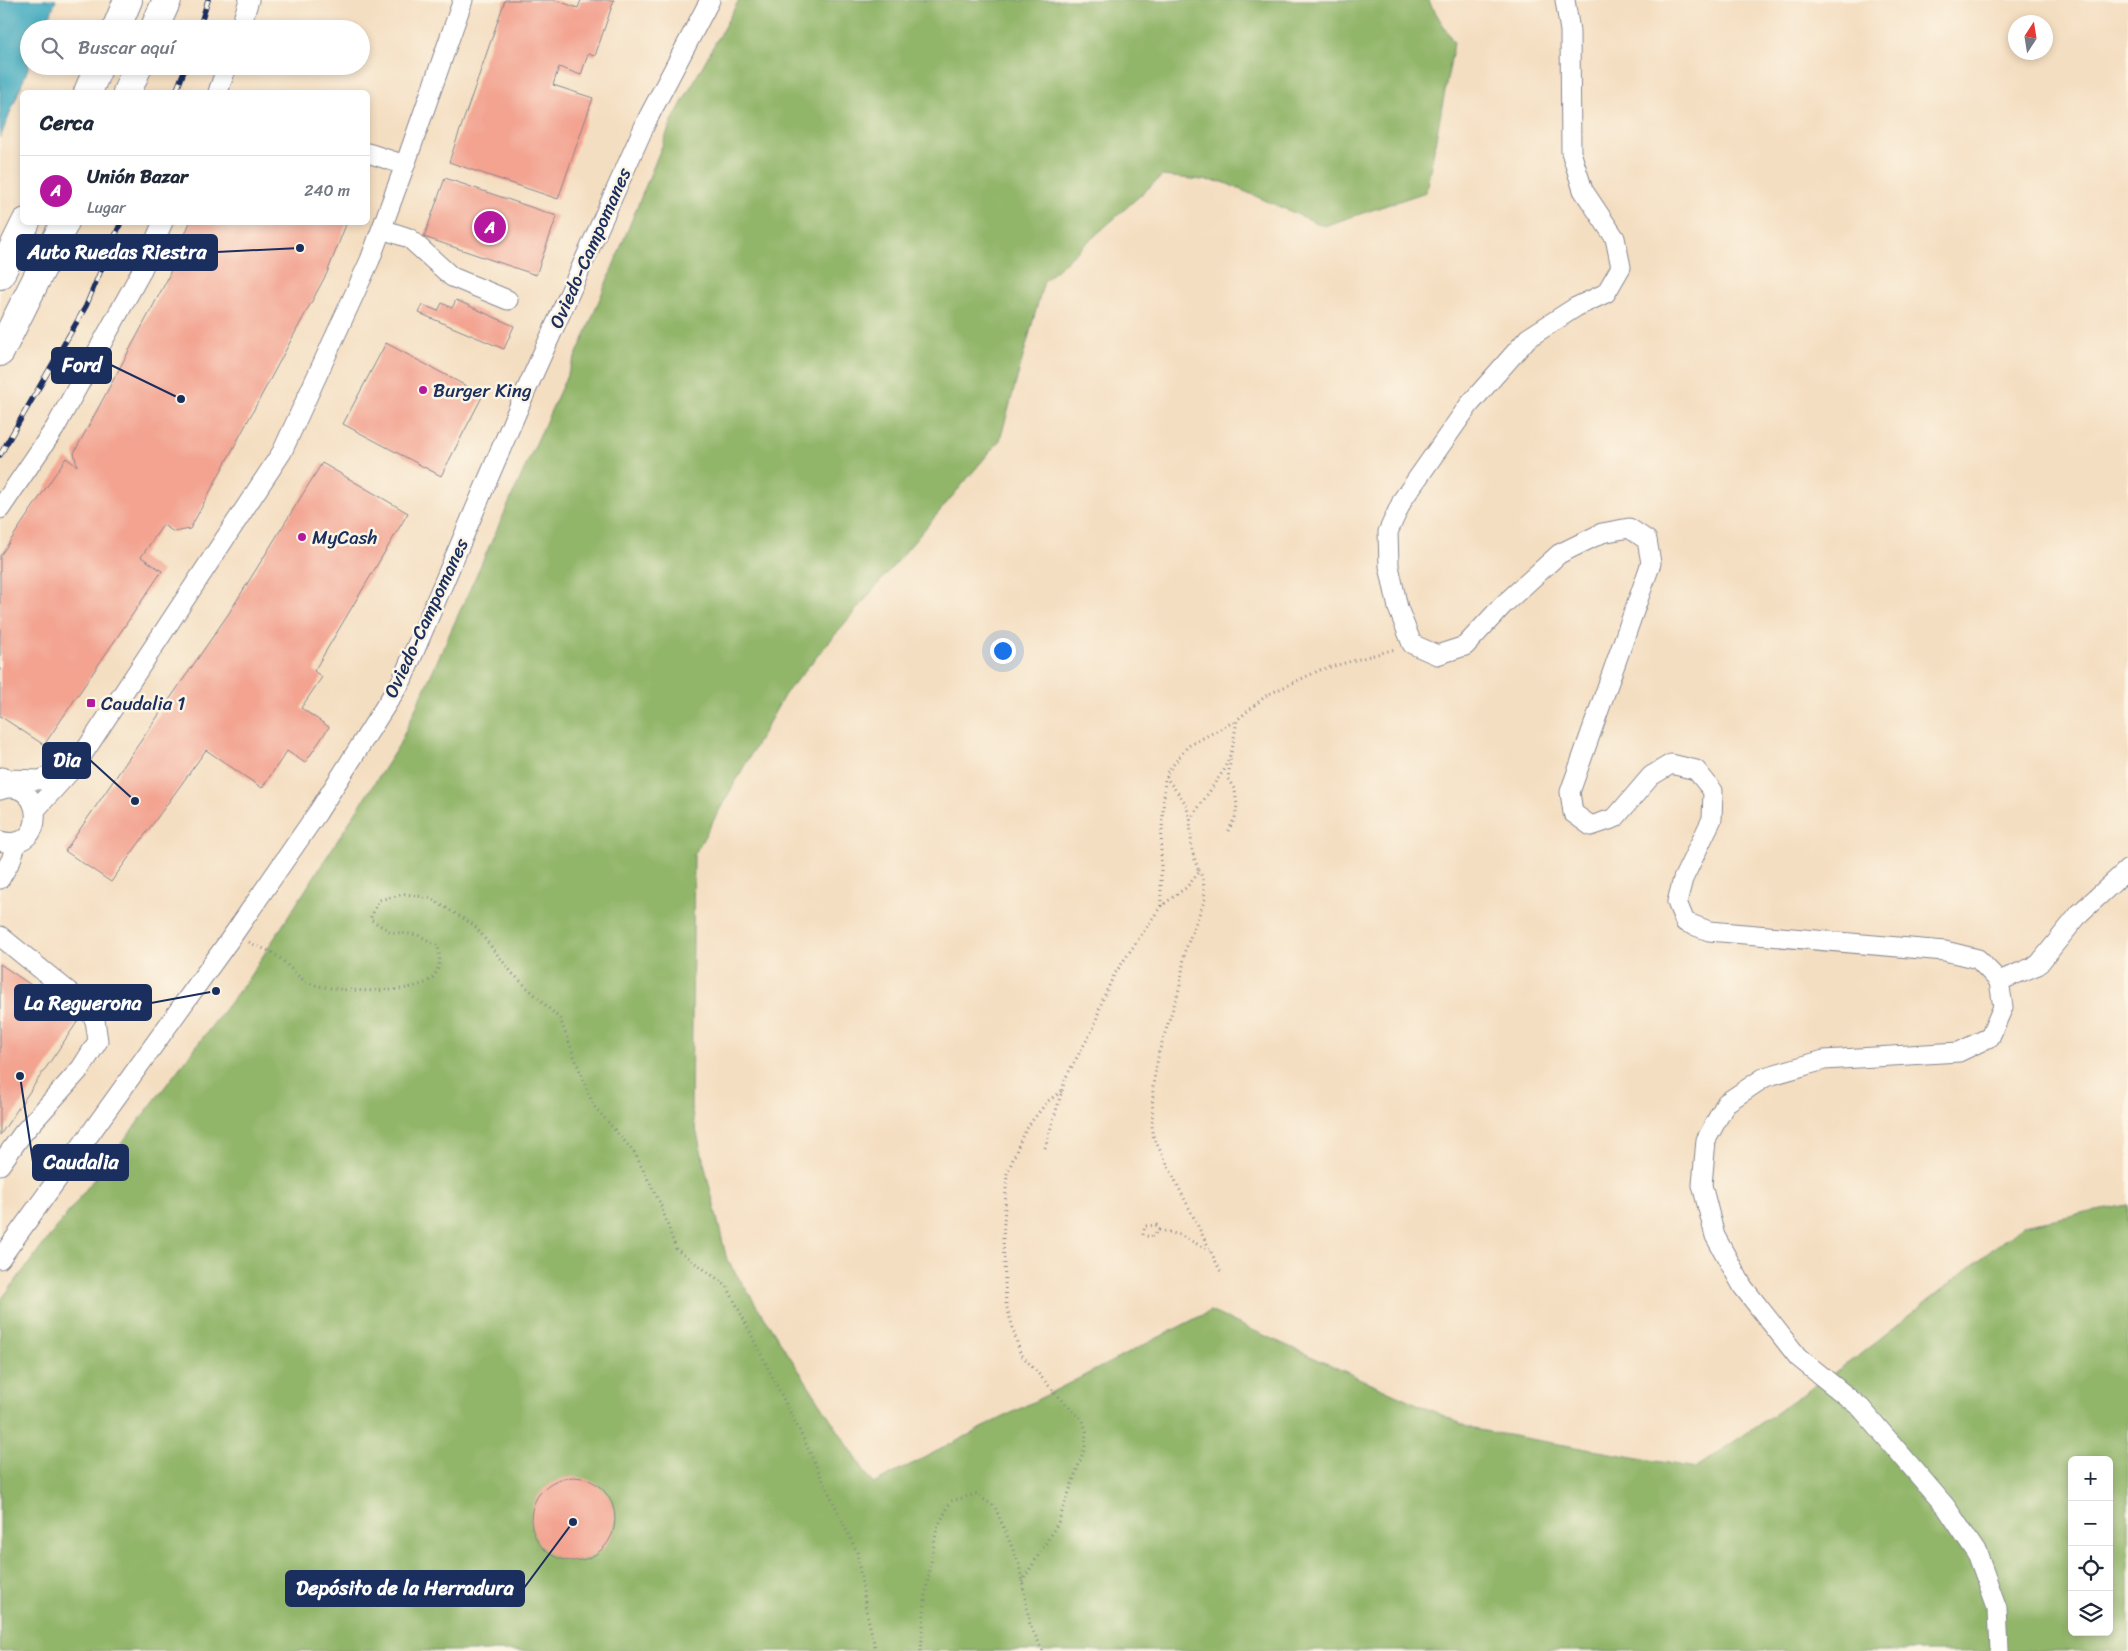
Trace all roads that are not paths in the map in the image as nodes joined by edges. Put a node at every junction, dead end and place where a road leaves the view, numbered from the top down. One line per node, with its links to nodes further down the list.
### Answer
1 (128, 0): 7 (highway)
2 (167, 0): 8 (highway)
3 (250, 0): 9 (street)
4 (463, 0): 17 (street)
5 (710, 0): 35 (street, Oviedo-Campomanes)
6 (1564, 0): 33 (street)
7 (120, 20)
8 (158, 20)
9 (243, 20)
10 (95, 75): 13 (highway)
11 (134, 75): 14 (highway)
12 (224, 75): 15 (street)
13 (89, 90)
14 (128, 90)
15 (219, 90)
16 (370, 154): 17 (street)
17 (406, 165): 21 (street)
18 (25, 225): 22 (highway)
19 (64, 225): 24 (highway)
20 (162, 225): 25 (street)
21 (382, 229): 23 (street); 26 (street)
22 (0, 275)
23 (508, 300)
24 (0, 352)
25 (0, 509)
26 (75, 766): 27 (street); 28 (street)
27 (1, 785): 28 (street)
28 (36, 809): 29 (street)
29 (9, 842): 31 (street)
30 (2124, 878): 33 (street)
31 (0, 879)
32 (0, 936): 34 (street)
33 (1999, 981): 36 (street)
34 (0, 1165)
35 (0, 1259)
36 (1999, 1651)

